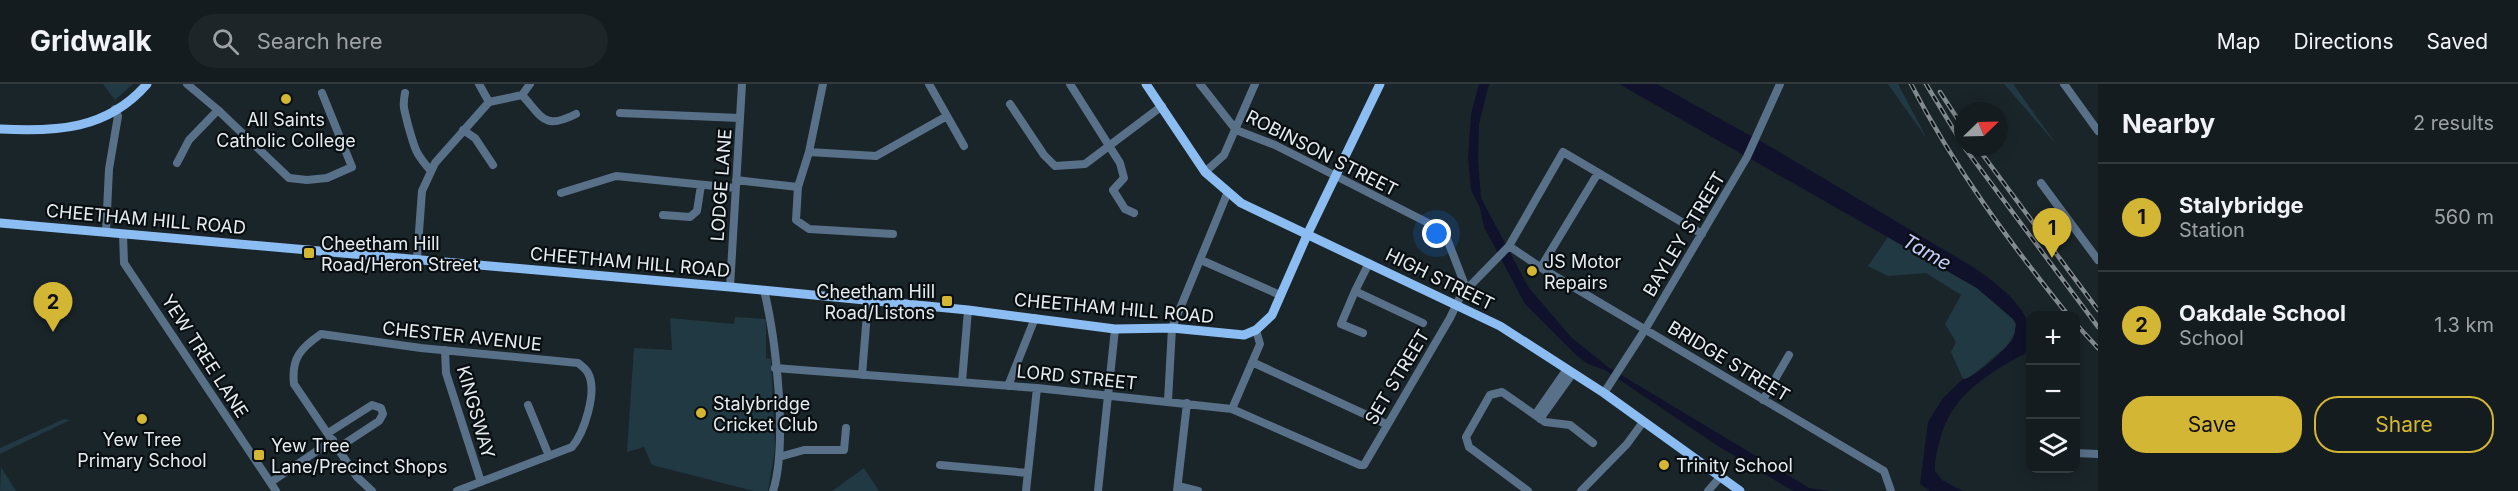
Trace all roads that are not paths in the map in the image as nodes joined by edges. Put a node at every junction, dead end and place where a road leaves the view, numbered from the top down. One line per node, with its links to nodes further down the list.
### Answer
1 (147, 84): 21 (main road)
2 (187, 84): 22 (street)
3 (479, 84): 18 (street)
4 (530, 84): 17 (street)
5 (742, 84): 27 (street, LODGE LANE)
6 (823, 84): 35 (street)
7 (929, 84): 25 (street)
8 (1070, 84): 34 (street)
9 (1146, 84): 20 (main road, HIGH STREET)
10 (1200, 84): 31 (street, ROBINSON STREET)
11 (1255, 84): 31 (street)
12 (1380, 84): 41 (main road)
13 (1780, 84): 55 (street, BAYLEY STREET)
14 (2064, 84): 28 (street)
15 (322, 93): 22 (street)
16 (405, 93): 38 (street)
17 (522, 95): 18 (street); 24 (street)
18 (489, 102): 30 (street)
19 (1010, 104): 34 (street)
20 (1162, 105): 34 (street); 39 (main road, HIGH STREET)
21 (116, 109): 29 (main road); 51 (street)
22 (218, 110): 36 (street)
23 (620, 112): 27 (street)
24 (576, 114)
25 (947, 116): 33 (street); 35 (street)
26 (2098, 116): 28 (street)
27 (740, 118): 43 (street, LODGE LANE)
28 (2090, 120): 32 (street)
29 (0, 129)
30 (463, 130): 37 (street); 38 (street)
31 (1236, 130): 39 (street); 41 (street, ROBINSON STREET)
32 (2098, 130)
33 (964, 146)
34 (1110, 146): 48 (street)
35 (809, 152): 45 (street)
36 (177, 163)
37 (493, 165)
38 (431, 171): 57 (street)
39 (1205, 172): 47 (main road, HIGH STREET)
40 (1598, 173): 55 (street); 56 (street, SET STREET); 61 (street)
41 (1337, 177): 52 (main road); 63 (street, ROBINSON STREET)
42 (2041, 183): 59 (street)
43 (736, 184): 44 (street); 45 (street); 62 (street, LODGE LANE)
44 (701, 185): 46 (street); 49 (street)
45 (798, 187): 54 (street)
46 (561, 194)
47 (1227, 194): 52 (main road, HIGH STREET); 58 (street)
48 (1134, 213)
49 (663, 215)
50 (0, 223): 51 (main road, CHEETHAM HILL ROAD)
51 (106, 232): 53 (main road, CHEETHAM HILL ROAD)
52 (1308, 233): 60 (main road, HIGH STREET); 66 (main road)
53 (123, 234): 57 (main road, CHEETHAM HILL ROAD); 108 (street, YEW TREE LANE)
54 (893, 234)
55 (1702, 234): 74 (street, BAYLEY STREET)
56 (1509, 246): 61 (street, BRIDGE STREET); 63 (street, SET STREET)
57 (417, 259): 62 (main road, CHEETHAM HILL ROAD)
58 (1201, 260): 66 (street); 73 (street)
59 (2098, 260)
60 (1369, 263): 65 (street); 68 (main road, HIGH STREET)
61 (1541, 267): 74 (street, BRIDGE STREET)
62 (730, 287): 64 (main road, CHEETHAM HILL ROAD)
63 (1466, 288): 68 (street, SET STREET)
64 (764, 290): 67 (main road, CHEETHAM HILL ROAD); 80 (street)
65 (1355, 291): 71 (street); 76 (street)
66 (1280, 295): 75 (main road)
67 (868, 301): 69 (main road, CHEETHAM HILL ROAD); 82 (street)
68 (1456, 304): 81 (main road, HIGH STREET); 95 (street, SET STREET)
69 (968, 310): 70 (main road, CHEETHAM HILL ROAD); 83 (street)
70 (1035, 318): 72 (main road, CHEETHAM HILL ROAD); 84 (street)
71 (1423, 323)
72 (1115, 328): 73 (main road, CHEETHAM HILL ROAD); 87 (street)
73 (1172, 328): 75 (main road, CHEETHAM HILL ROAD); 89 (street)
74 (1646, 328): 86 (street, BAYLEY STREET); 88 (street, BRIDGE STREET)
75 (1256, 330): 79 (street)
76 (1363, 333)
77 (445, 350): 97 (street, CHESTER AVENUE); 102 (street, CHESTER AVENUE); 109 (street, KINGSWAY)
78 (1789, 355): 88 (street)
79 (1252, 362): 92 (street); 95 (street)
80 (776, 368): 82 (street, LORD STREET); 103 (street)
81 (1570, 371): 86 (main road, HIGH STREET); 93 (street)
82 (862, 375): 83 (street, LORD STREET)
83 (962, 382): 84 (street, LORD STREET)
84 (1008, 386): 85 (street, LORD STREET)
85 (1037, 388): 87 (street, LORD STREET); 106 (street)
86 (1604, 393): 94 (main road, HIGH STREET)
87 (1109, 396): 89 (street, LORD STREET); 116 (street)
88 (1763, 400): 122 (street, BRIDGE STREET)
89 (1167, 401): 90 (street, LORD STREET)
90 (1187, 403): 92 (street, LORD STREET); 110 (street)
91 (528, 405): 102 (street)
92 (1232, 409): 105 (street, LORD STREET)
93 (1538, 417): 98 (street); 118 (street)
94 (1643, 422): 107 (main road, HIGH STREET); 119 (street)
95 (1386, 424): 105 (street, SET STREET)
96 (846, 428): 103 (street)
97 (330, 437): 99 (street, CHESTER AVENUE); 99 (street); 108 (street)
98 (1593, 443)
99 (338, 448): 113 (street, CHESTER AVENUE)
100 (2080, 453): 101 (street)
101 (2098, 454)
102 (549, 456): 109 (street, CHESTER AVENUE)
103 (779, 457): 111 (street)
104 (940, 465): 106 (street)
105 (1364, 465)
106 (1028, 473): 115 (street)
107 (1721, 476): 120 (street); 121 (main road, HIGH STREET)
108 (271, 482): 112 (street, YEW TREE LANE)
109 (481, 482): 114 (street, CHESTER AVENUE)
110 (1177, 489): 117 (street)
111 (774, 490)
112 (276, 491)
113 (372, 491)
114 (457, 491)
115 (1026, 491)
116 (1098, 491)
117 (1198, 491)
118 (1528, 491)
119 (1581, 491)
120 (1708, 491)
121 (1740, 491)
122 (1892, 491)

